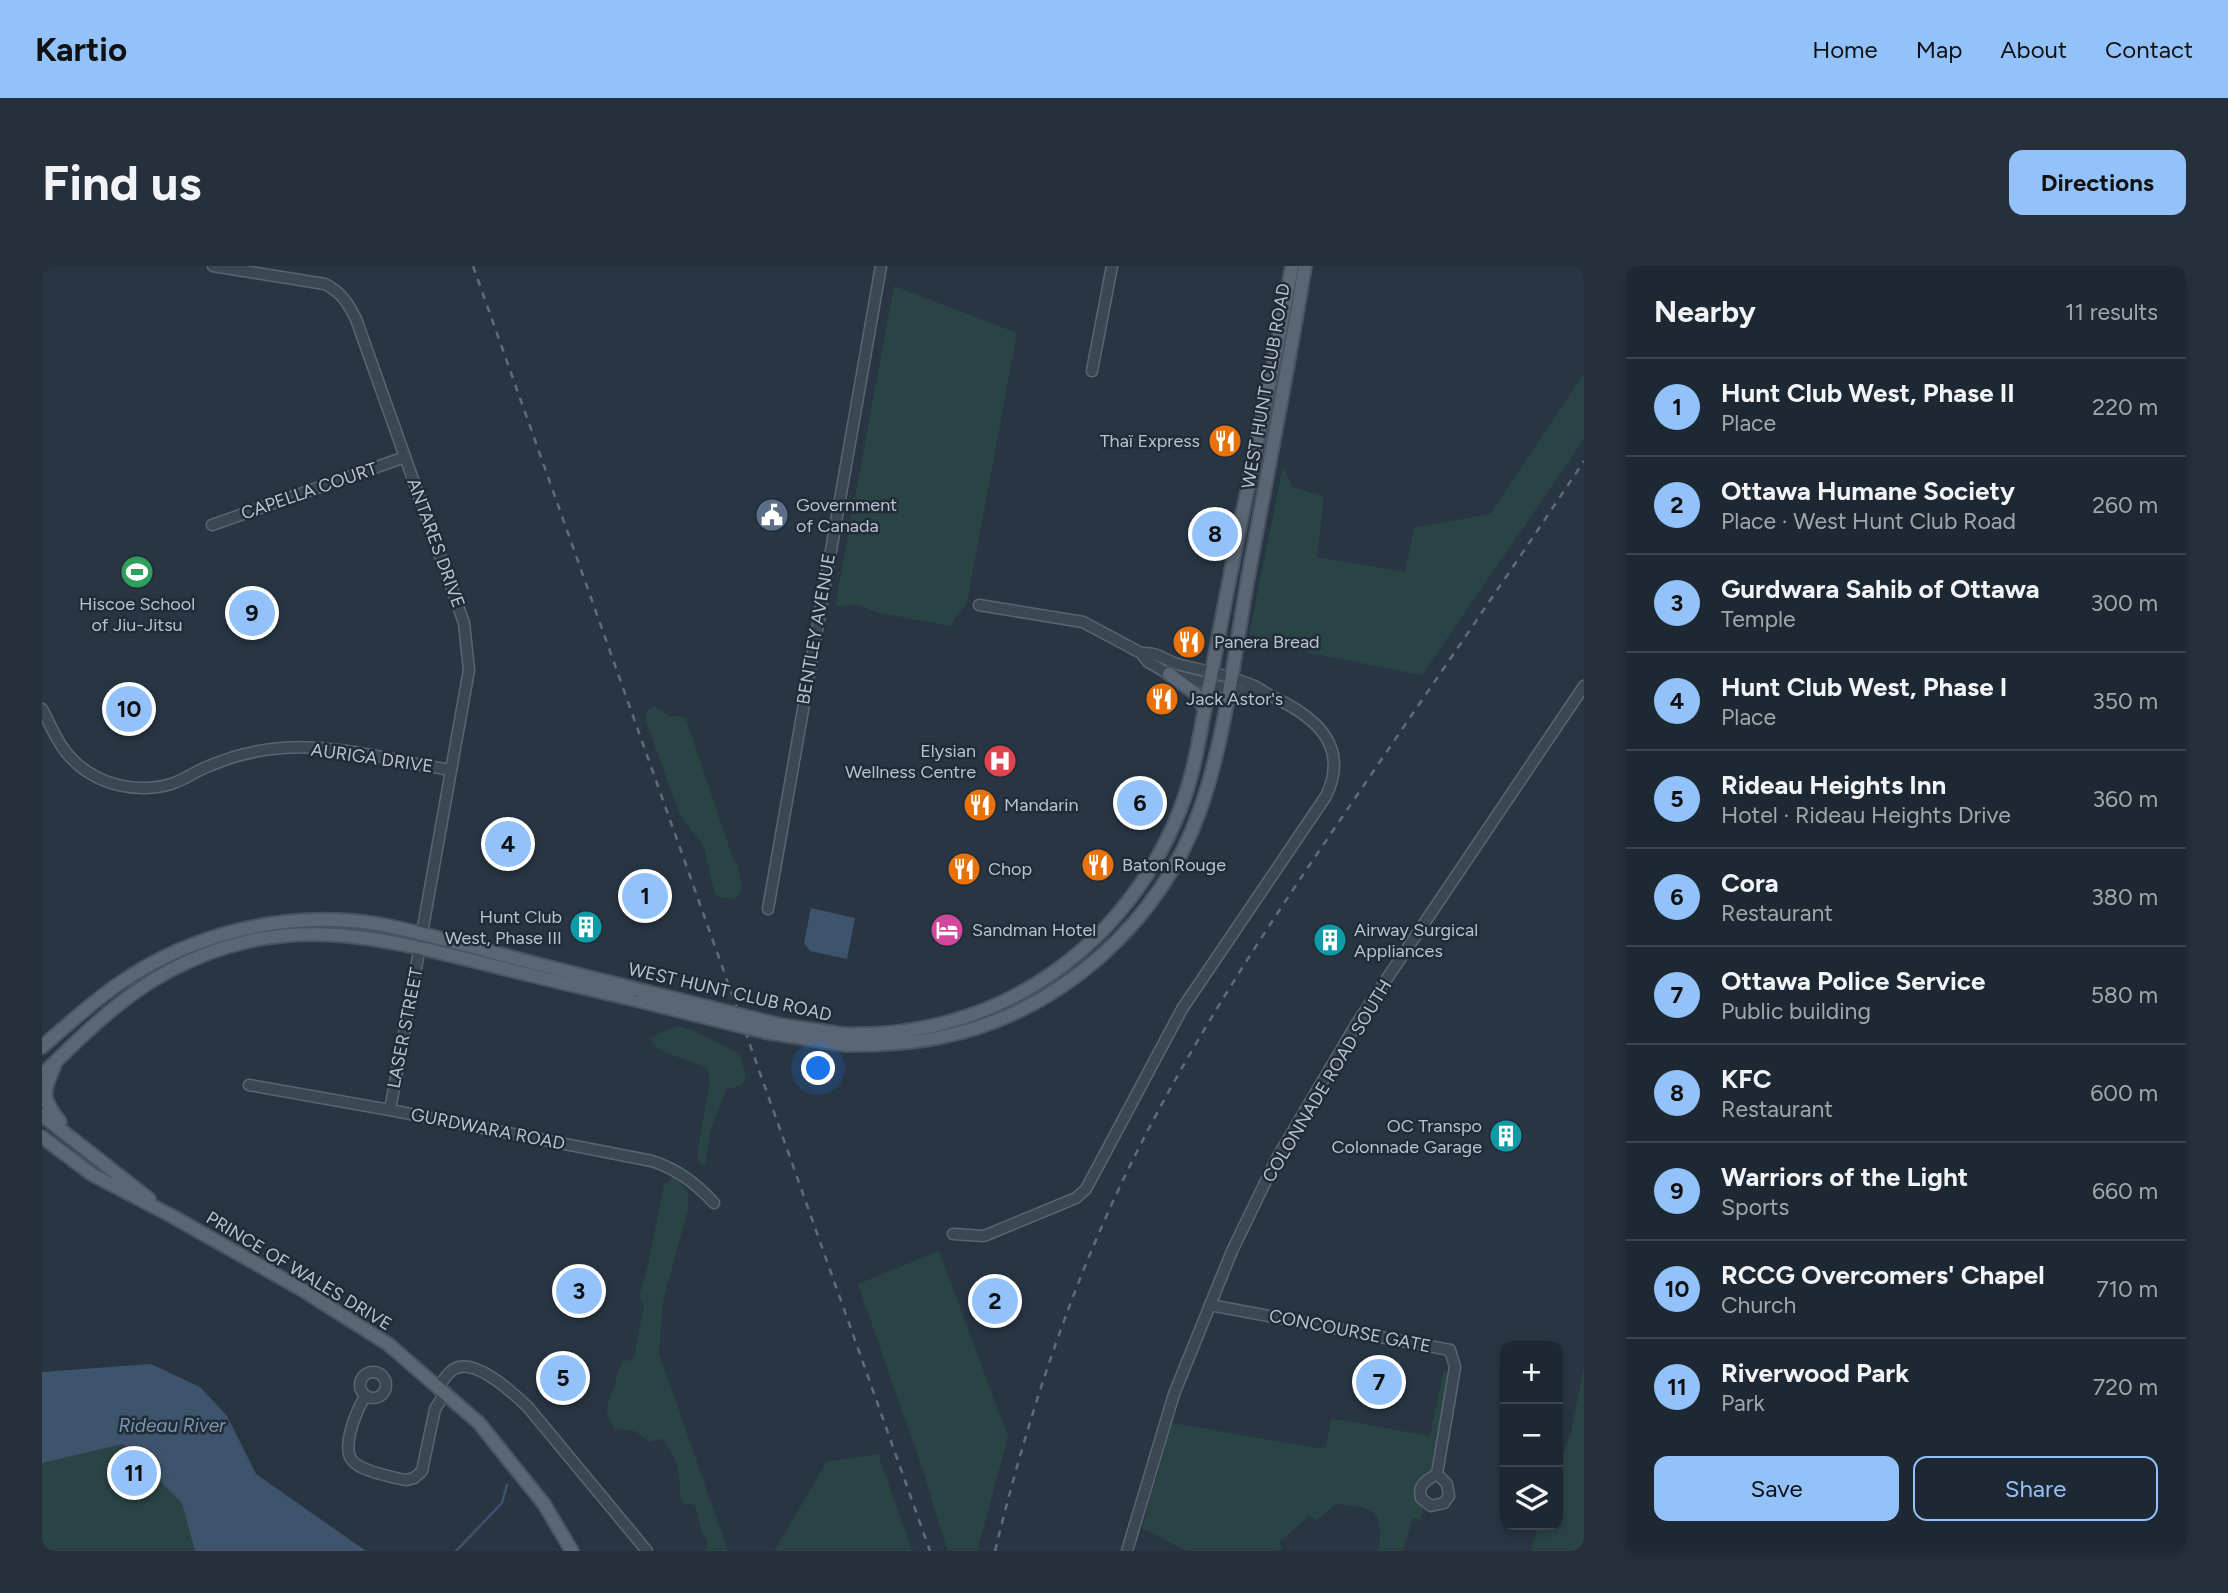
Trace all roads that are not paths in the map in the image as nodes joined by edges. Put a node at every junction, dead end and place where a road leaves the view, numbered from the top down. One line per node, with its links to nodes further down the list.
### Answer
1 (213, 266): 8 (street, ANTARES DRIVE)
2 (881, 266): 19 (street, BENTLEY AVENUE)
3 (1112, 266): 7 (street)
4 (1292, 266): 6 (main road, WEST HUNT CLUB ROAD)
5 (1305, 266): 6 (main road, WEST HUNT CLUB ROAD)
6 (1292, 308): 13 (main road, WEST HUNT CLUB ROAD); 14 (main road, WEST HUNT CLUB ROAD)
7 (1092, 371)
8 (405, 457): 9 (street, CAPELLA COURT); 18 (street, ANTARES DRIVE)
9 (212, 526)
10 (979, 605): 11 (street)
11 (1141, 653): 12 (street); 13 (street)
12 (1169, 674): 13 (street); 17 (main road)
13 (1210, 679): 14 (street); 17 (main road, WEST HUNT CLUB ROAD)
14 (1229, 684): 21 (main road, WEST HUNT CLUB ROAD); 34 (street)
15 (1584, 685): 35 (street, COLONNADE ROAD SOUTH)
16 (42, 709): 18 (street, AURIGA DRIVE)
17 (1205, 711): 21 (main road, WEST HUNT CLUB ROAD)
18 (451, 770): 20 (street, ANTARES DRIVE)
19 (768, 909)
20 (421, 940): 21 (main road, WEST HUNT CLUB ROAD, bridge); 22 (main road, WEST HUNT CLUB ROAD); 23 (main road, WEST HUNT CLUB ROAD); 26 (street, LASER STREET)
21 (845, 1040)
22 (43, 1046)
23 (58, 1059): 24 (main road, WEST HUNT CLUB ROAD); 29 (main road)
24 (42, 1075)
25 (249, 1085): 26 (street, GURDWARA ROAD)
26 (390, 1110): 32 (street, GURDWARA ROAD)
27 (42, 1115): 29 (main road, PRINCE OF WALES DRIVE)
28 (42, 1137): 31 (main road, PRINCE OF WALES DRIVE)
29 (76, 1142): 33 (main road, PRINCE OF WALES DRIVE)
30 (42, 1147): 31 (main road)
31 (93, 1175): 33 (main road, PRINCE OF WALES DRIVE)
32 (714, 1203)
33 (170, 1215): 36 (main road, PRINCE OF WALES DRIVE)
34 (953, 1234)
35 (1210, 1305): 38 (street, CONCOURSE GATE); 41 (street, COLONNADE ROAD SOUTH)
36 (442, 1389): 37 (street); 39 (main road, PRINCE OF WALES DRIVE); 40 (street)
37 (366, 1396)
38 (1437, 1474)
39 (572, 1551)
40 (647, 1551)
41 (1127, 1551)

